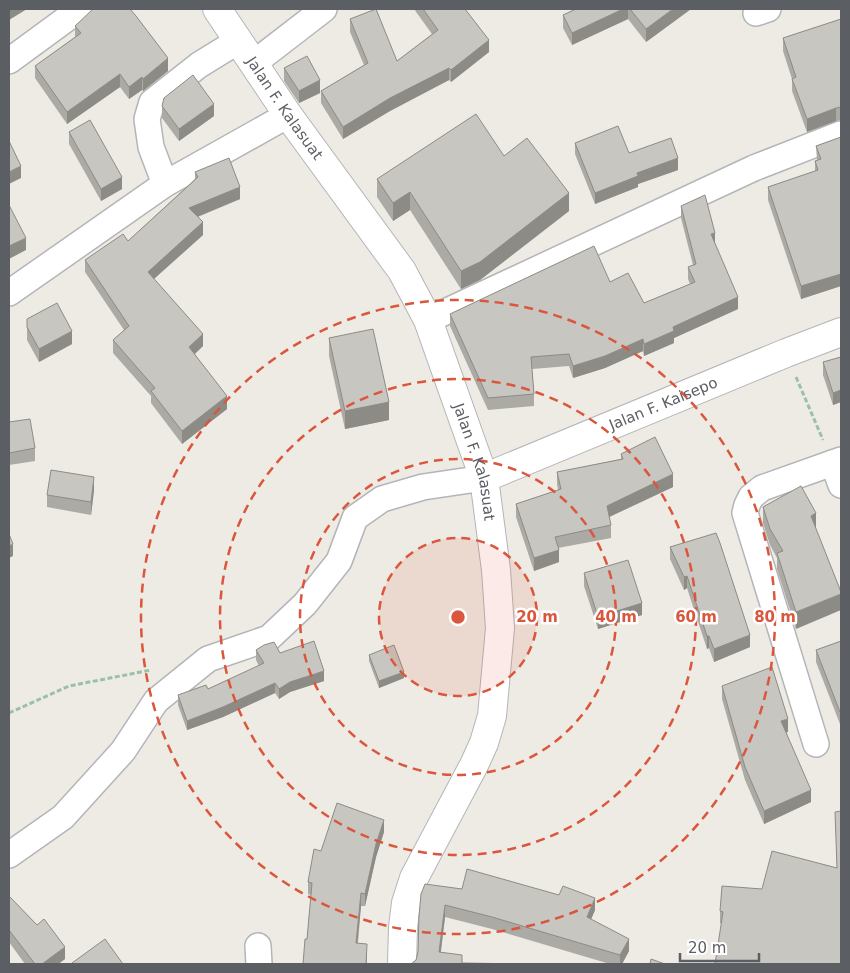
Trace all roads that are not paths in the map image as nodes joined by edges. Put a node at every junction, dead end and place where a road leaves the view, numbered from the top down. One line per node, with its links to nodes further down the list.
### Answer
1 (80, 9): 5 (street)
2 (217, 9): 4 (street, Jalan F. Kalasuat)
3 (324, 9): 4 (street)
4 (246, 52): 6 (street, Jalan F. Kalasuat); 8 (street)
5 (9, 61)
6 (288, 115): 8 (street); 10 (street, Jalan F. Kalasuat)
7 (841, 134): 10 (street)
8 (165, 184): 9 (street)
9 (9, 293)
10 (428, 320): 13 (street, Jalan F. Kalasuat)
11 (841, 332): 13 (street, Jalan F. Kaisepo)
12 (839, 470): 14 (street)
13 (484, 478): 15 (street); 16 (street, Jalan F. Kalasuat)
14 (816, 744)
15 (9, 855)
16 (402, 964)

